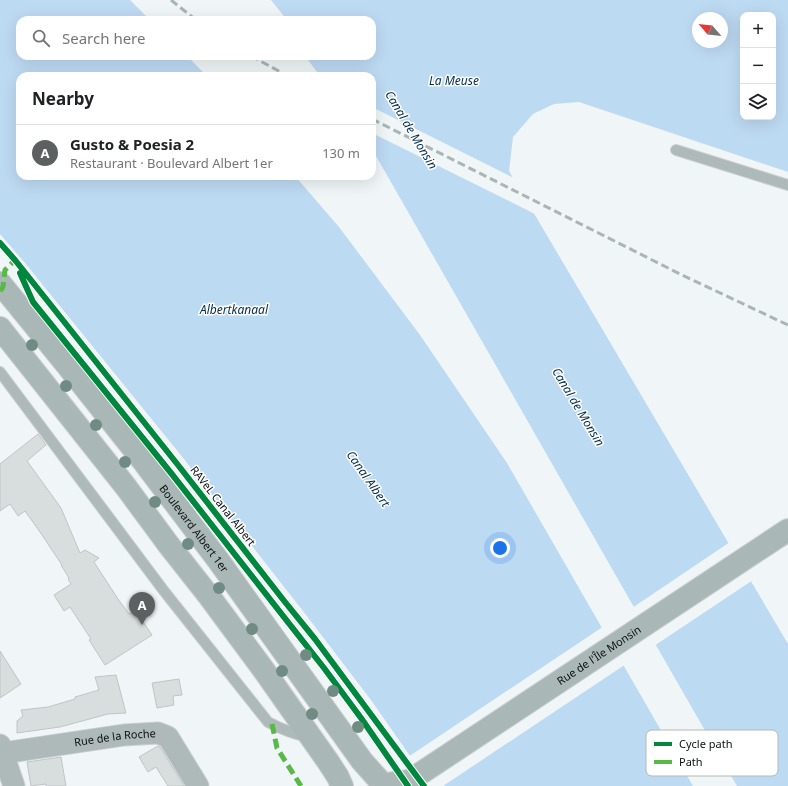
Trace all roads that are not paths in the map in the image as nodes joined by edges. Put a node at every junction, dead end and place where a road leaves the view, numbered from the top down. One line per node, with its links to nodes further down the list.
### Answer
1 (676, 150): 2 (lane)
2 (788, 185)
3 (0, 283): 9 (main road, Boulevard Albert 1er)
4 (0, 328): 7 (main road)
5 (0, 372): 7 (lane)
6 (788, 530): 9 (main road, Rue de l'Île Monsin)
7 (310, 737): 12 (main road)
8 (2, 749): 10 (street); 11 (street, Rue de la Roche)
9 (394, 783): 13 (main road)
10 (14, 786)
11 (198, 786)
12 (342, 786)
13 (349, 786)

